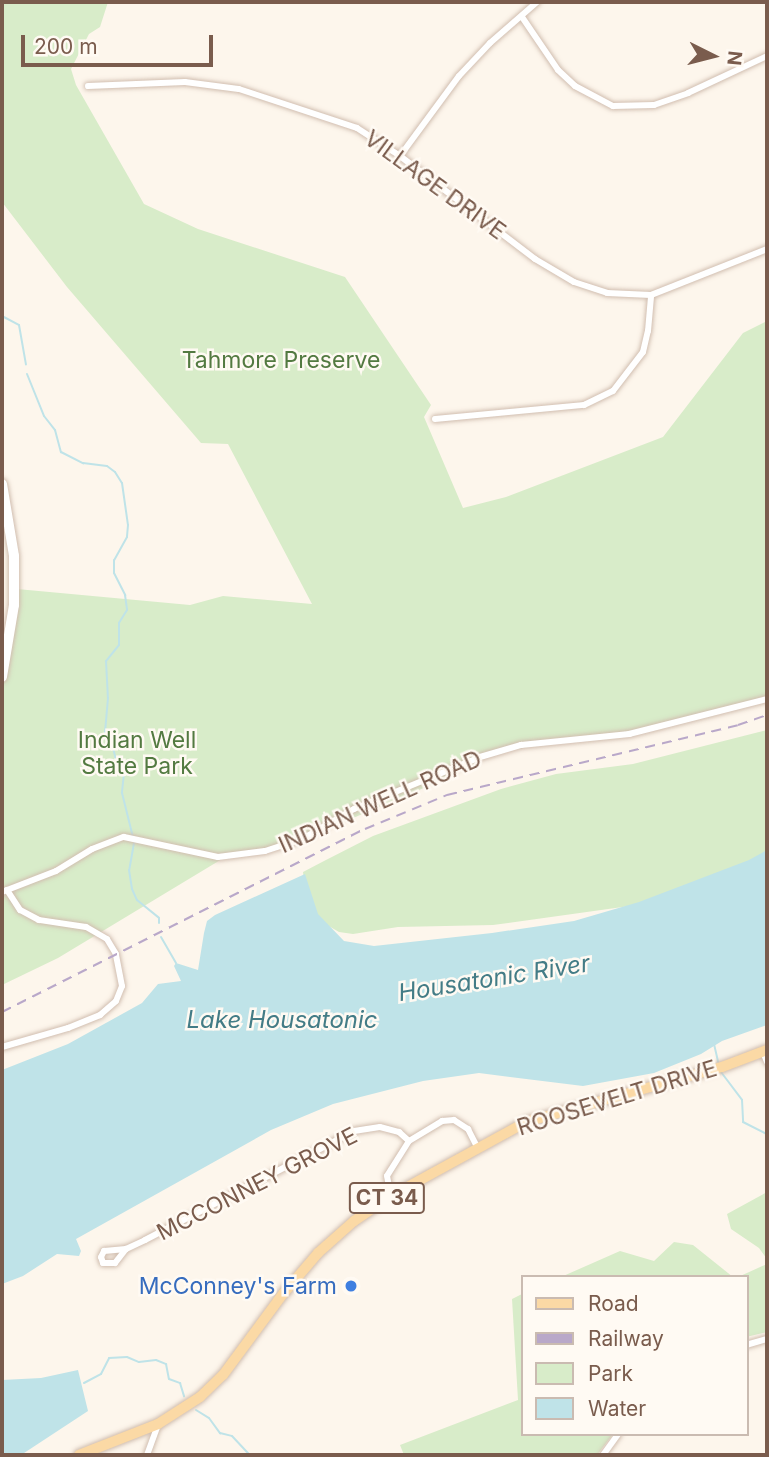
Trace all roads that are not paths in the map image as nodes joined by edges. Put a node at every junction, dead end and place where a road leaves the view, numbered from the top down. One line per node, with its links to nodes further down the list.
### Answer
1 (537, 2): 2 (street)
2 (522, 17): 3 (street); 5 (street)
3 (767, 56)
4 (88, 86): 5 (street, VILLAGE DRIVE)
5 (400, 156): 7 (street, VILLAGE DRIVE)
6 (767, 249): 7 (street, VILLAGE DRIVE)
7 (651, 295): 8 (street)
8 (435, 419)
9 (2, 484): 10 (main road)
10 (2, 677)
11 (767, 699): 12 (street, INDIAN WELL ROAD)
12 (4, 891): 13 (street)
13 (2, 1047)
14 (766, 1055): 16 (main road, ROOSEVELT DRIVE / CT 34)
15 (409, 1142): 16 (street); 17 (street); 18 (street, MCCONNEY GROVE)
16 (477, 1147): 17 (main road, ROOSEVELT DRIVE / CT 34)
17 (391, 1196): 21 (main road, ROOSEVELT DRIVE / CT 34)
18 (126, 1249)
19 (767, 1339): 20 (street)
20 (748, 1344)
21 (159, 1424): 23 (main road, ROOSEVELT DRIVE / CT 34); 24 (street)
22 (617, 1436): 25 (street)
23 (79, 1455)
24 (147, 1455)
25 (603, 1455)

